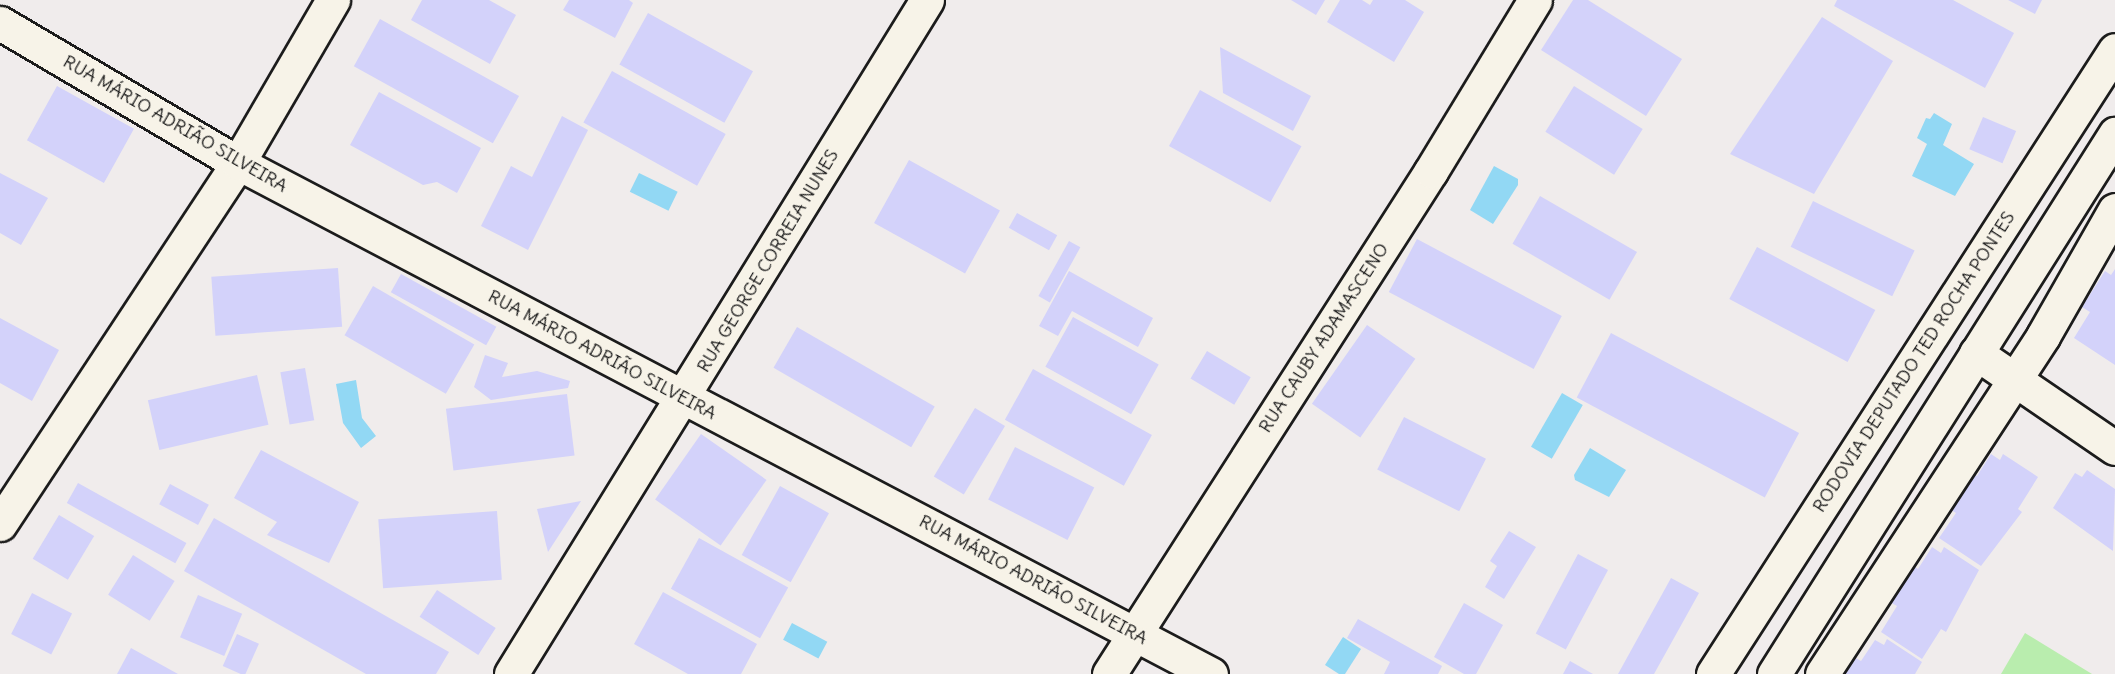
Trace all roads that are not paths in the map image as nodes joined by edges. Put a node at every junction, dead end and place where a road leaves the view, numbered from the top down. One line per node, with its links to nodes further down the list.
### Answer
1 (333, 0): 7 (street)
2 (927, 0): 11 (street, RUA GEORGE CORREIA NUNES)
3 (1535, 0): 14 (street, RUA CAUBY ADAMASCENO)
4 (0, 23): 7 (street, RUA MÁRIO ADRIÃO SILVEIRA)
5 (2115, 50): 18 (street, RODOVIA DEPUTADO TED ROCHA PONTES)
6 (2115, 134): 9 (street)
7 (238, 163): 11 (street, RUA MÁRIO ADRIÃO SILVEIRA); 13 (street)
8 (2115, 210): 10 (street)
9 (1976, 353): 10 (street); 19 (street)
10 (2014, 378): 12 (street); 20 (street)
11 (685, 398): 14 (street, RUA MÁRIO ADRIÃO SILVEIRA); 15 (street, RUA GEORGE CORREIA NUNES)
12 (2115, 448)
13 (0, 524)
14 (1134, 634): 16 (street, RUA CAUBY ADAMASCENO); 17 (street, RUA MÁRIO ADRIÃO SILVEIRA)
15 (511, 674)
16 (1108, 674)
17 (1211, 674)
18 (1713, 674)
19 (1774, 674)
20 (1822, 674)

